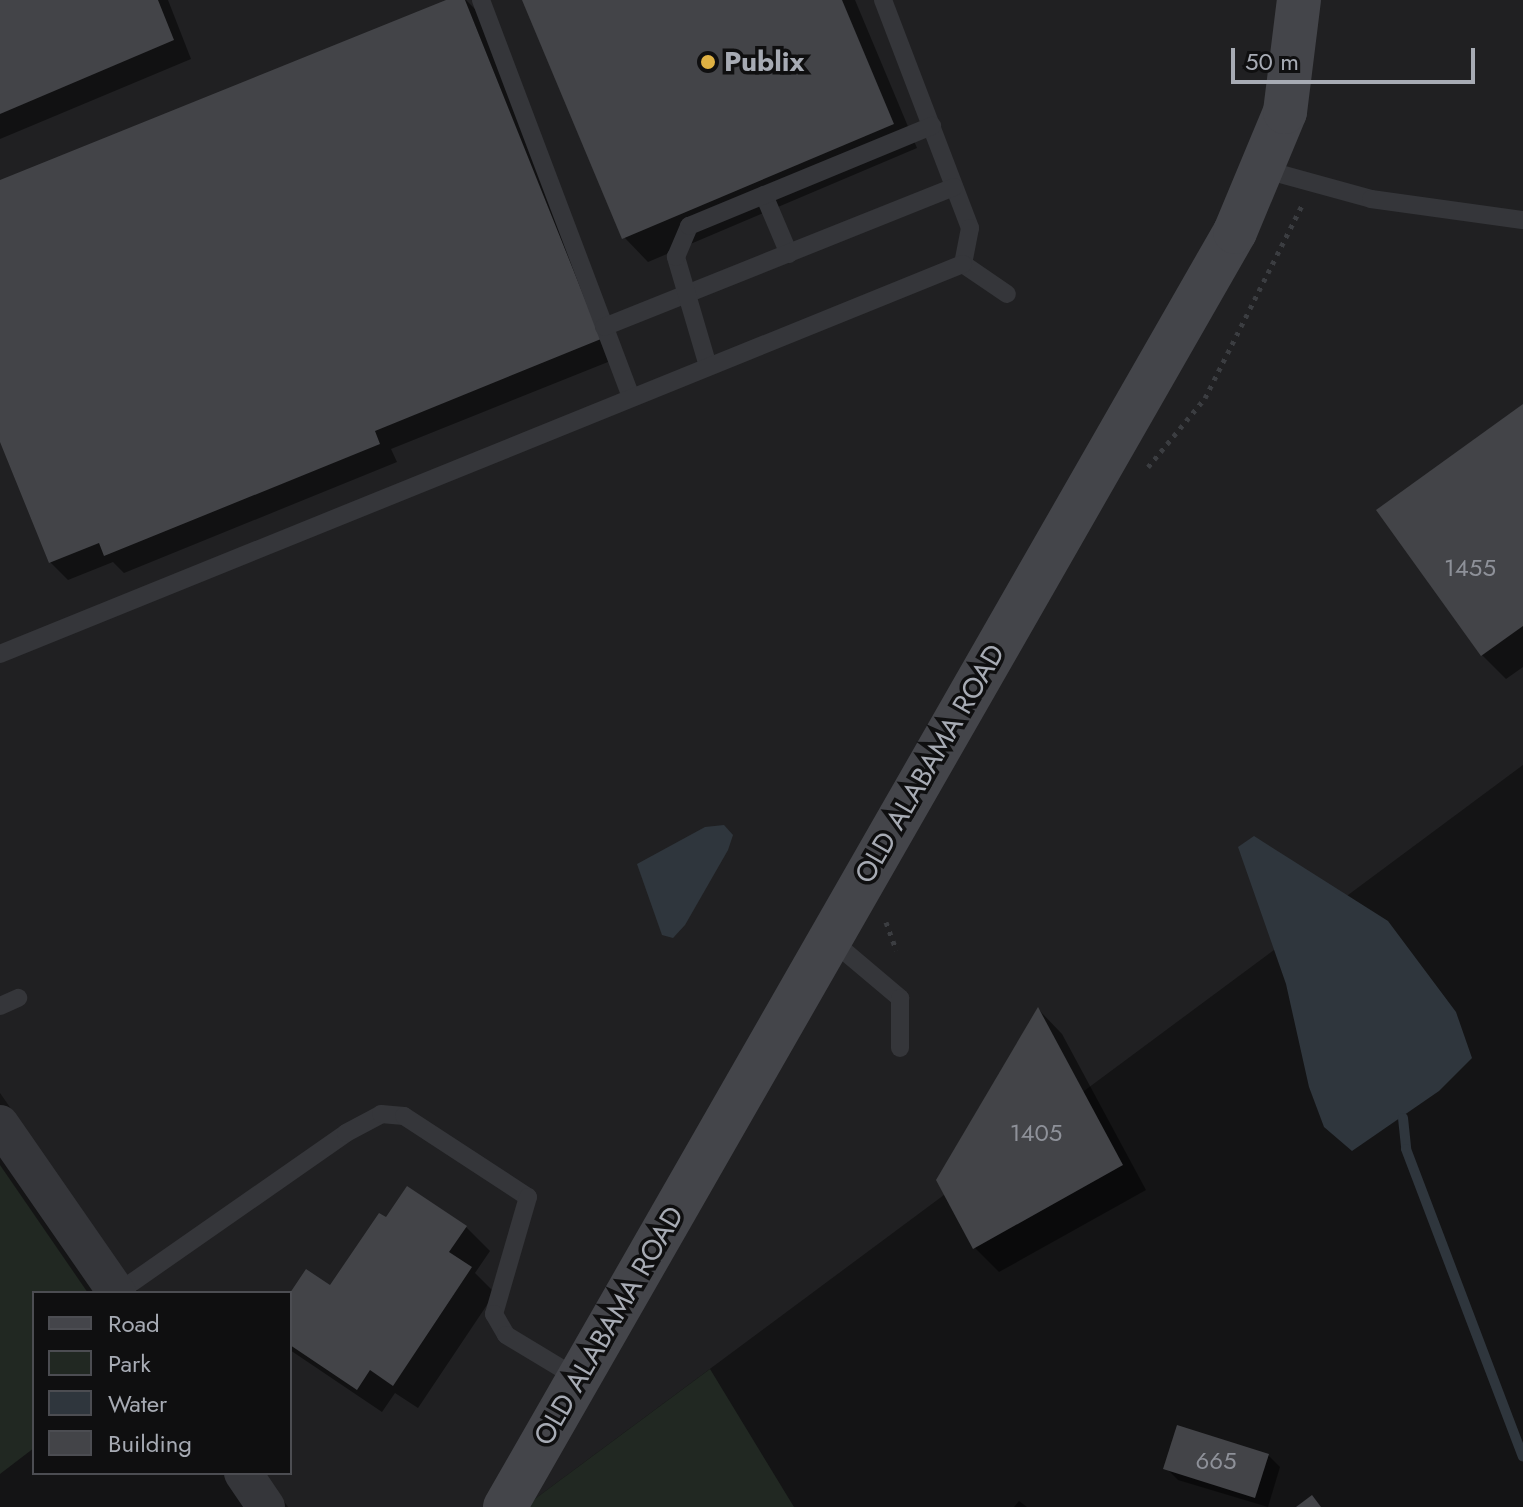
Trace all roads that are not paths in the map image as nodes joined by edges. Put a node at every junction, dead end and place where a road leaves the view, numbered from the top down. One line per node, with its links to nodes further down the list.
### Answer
1 (481, 0): 13 (lane)
2 (883, 0): 4 (lane)
3 (1299, 0): 5 (street, OLD ALABAMA ROAD)
4 (932, 126): 6 (lane); 7 (lane)
5 (1266, 170): 8 (lane); 17 (street, OLD ALABAMA ROAD)
6 (954, 187): 9 (lane); 10 (lane)
7 (764, 195): 9 (lane); 12 (lane)
8 (1523, 220)
9 (789, 254): 12 (lane)
10 (963, 264): 11 (lane); 14 (lane)
11 (1007, 294)
12 (687, 296): 13 (lane); 14 (lane)
13 (604, 327): 15 (lane)
14 (708, 366): 15 (lane)
15 (631, 397): 16 (lane)
16 (0, 654)
17 (830, 939): 20 (lane); 24 (street, OLD ALABAMA ROAD)
18 (18, 998): 19 (lane)
19 (0, 1006)
20 (900, 1048)
21 (0, 1124): 22 (street)
22 (116, 1291)
23 (120, 1291): 24 (lane)
24 (579, 1379): 27 (street, OLD ALABAMA ROAD)
25 (244, 1475): 26 (street)
26 (266, 1507)
27 (505, 1507)

